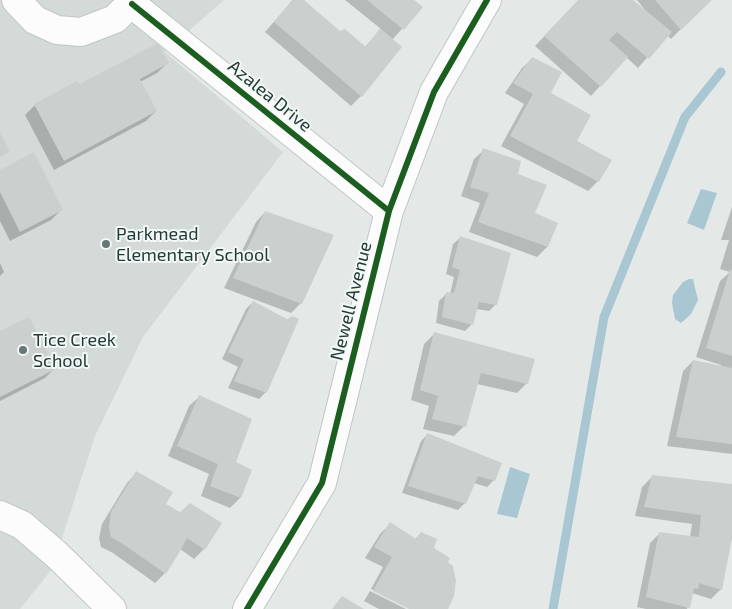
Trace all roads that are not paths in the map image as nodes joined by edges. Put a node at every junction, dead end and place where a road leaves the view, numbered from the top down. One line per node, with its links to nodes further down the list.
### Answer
1 (16, 0): 3 (street)
2 (487, 0): 4 (street, Newell Avenue)
3 (133, 2): 4 (street, Azalea Drive)
4 (389, 212): 7 (street, Newell Avenue)
5 (0, 516): 6 (street)
6 (112, 609)
7 (247, 609)

